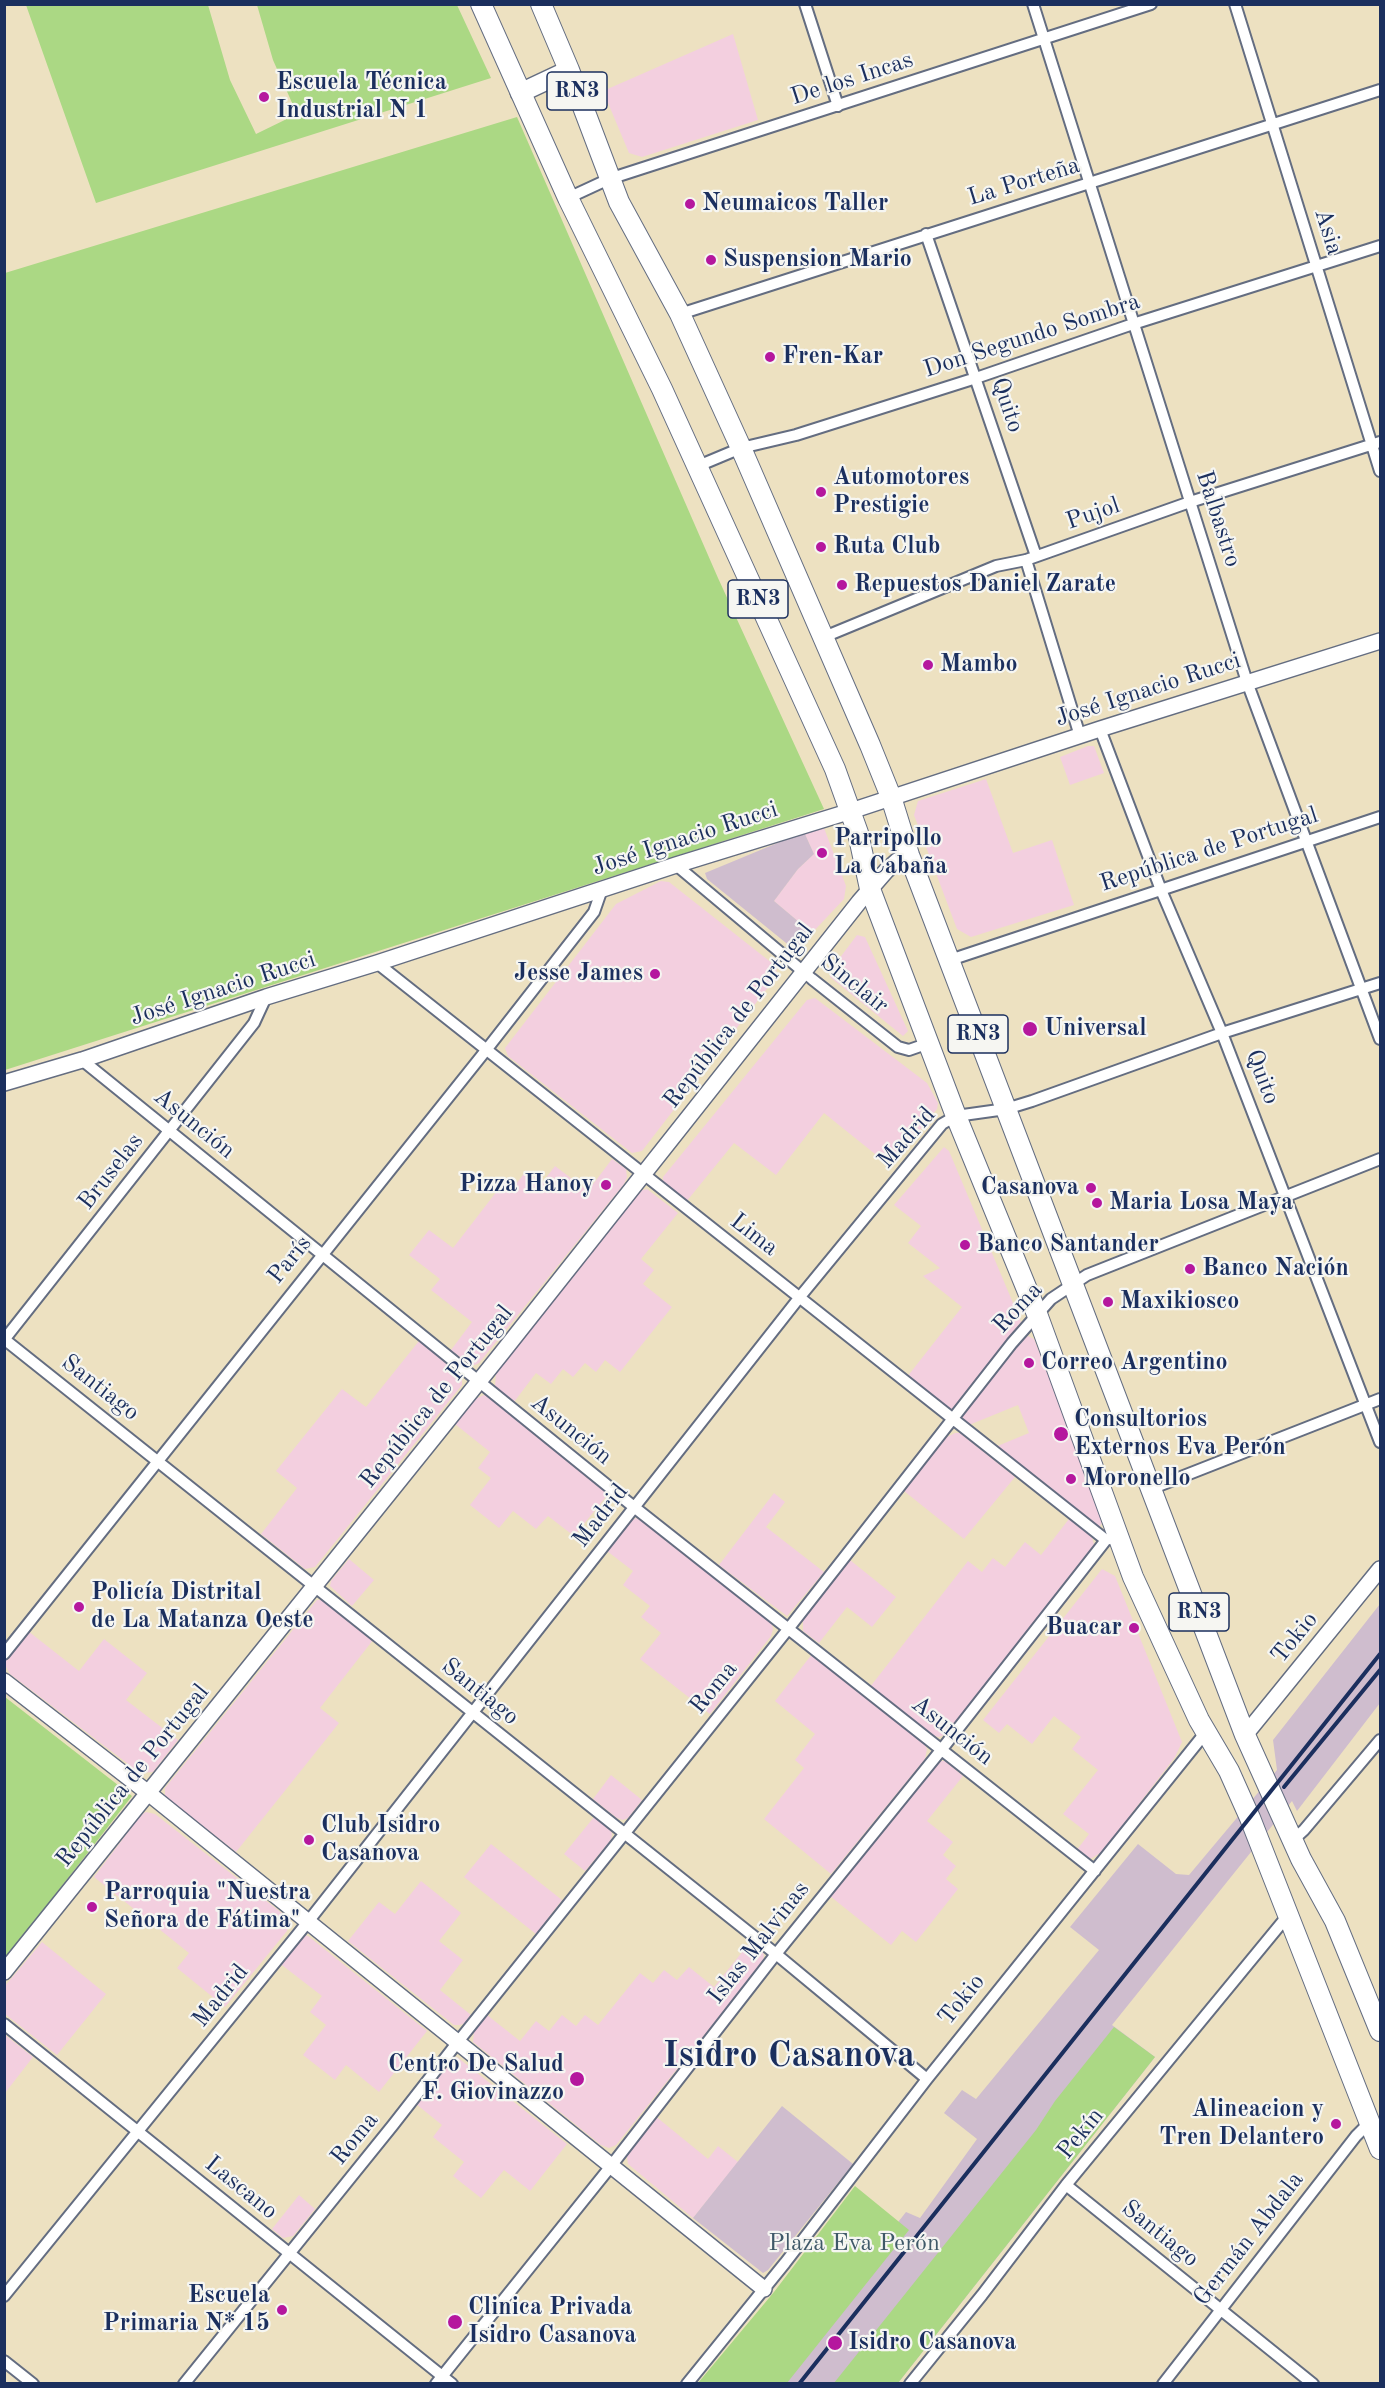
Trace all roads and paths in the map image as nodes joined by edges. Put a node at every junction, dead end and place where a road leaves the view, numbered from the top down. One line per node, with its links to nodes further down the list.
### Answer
1 (481, 4): 10 (highway, RN3)
2 (541, 4): 8 (highway, RN3)
3 (805, 4): 11 (street)
4 (1033, 4): 7 (street, Balbastro)
5 (1151, 4): 7 (street, De los Incas)
6 (1235, 4): 12 (street, Asia)
7 (1044, 39): 11 (street, De los Incas); 14 (street, Balbastro)
8 (569, 70): 10 (main road); 13 (highway, RN3)
9 (1380, 90): 12 (street, La Porteña)
10 (519, 93): 15 (highway, RN3)
11 (838, 106): 13 (street, De los Incas)
12 (1274, 125): 14 (street, La Porteña); 18 (street, Asia)
13 (609, 179): 15 (street, De los Incas); 19 (highway, RN3)
14 (1090, 183): 16 (street, La Porteña); 20 (street, Balbastro)
15 (568, 198): 24 (highway, RN3)
16 (926, 234): 19 (street, La Porteña); 21 (street, Quito)
17 (1380, 246): 18 (street, Don Segundo Sombra)
18 (1316, 267): 20 (street, Don Segundo Sombra); 22 (street, Asia)
19 (680, 314): 23 (highway, RN3)
20 (1133, 324): 21 (street, Don Segundo Sombra); 26 (street, Balbastro)
21 (976, 378): 23 (street, Don Segundo Sombra); 27 (street, Quito)
22 (1376, 443): 25 (street, Asia); 26 (street, Pujol)
23 (741, 448): 24 (street, Don Segundo Sombra); 28 (highway, RN3)
24 (701, 465): 34 (highway, RN3)
25 (1380, 471)
26 (1190, 502): 27 (street, Pujol); 30 (street, Balbastro)
27 (1031, 558): 28 (street, Pujol); 32 (street, Quito)
28 (824, 637): 33 (highway, RN3)
29 (1380, 641): 30 (street, José Ignacio Rucci)
30 (1247, 682): 31 (street, José Ignacio Rucci); 36 (street, Balbastro)
31 (1100, 729): 32 (street, José Ignacio Rucci); 41 (street, Quito)
32 (1080, 736): 33 (street, José Ignacio Rucci)
33 (891, 797): 34 (street, José Ignacio Rucci); 37 (highway, RN3)
34 (851, 811): 38 (street, José Ignacio Rucci); 40 (highway, RN3)
35 (1380, 817): 36 (street, República de Portugal)
36 (1305, 842): 41 (street, República de Portugal); 46 (street, Balbastro)
37 (909, 855): 40 (street, República de Portugal); 42 (highway, RN3)
38 (676, 865): 39 (street, José Ignacio Rucci); 44 (street, Sinclair)
39 (602, 889): 43 (street, José Ignacio Rucci); 51 (street, París)
40 (870, 889): 44 (street, República de Portugal); 50 (highway, RN3)
41 (1161, 890): 42 (street, República de Portugal); 48 (street, Quito)
42 (950, 960): 54 (highway, RN3)
43 (377, 963): 47 (street, José Ignacio Rucci); 51 (street, Lima)
44 (804, 970): 50 (street, Sinclair); 58 (street, República de Portugal)
45 (1380, 983): 46 (street, Madrid)
46 (1361, 989): 48 (street, Madrid); 49 (street, Balbastro)
47 (266, 997): 52 (street, José Ignacio Rucci); 56 (street, Bruselas)
48 (1222, 1033): 54 (street, Madrid); 59 (street, Quito)
49 (1380, 1039)
50 (929, 1043): 55 (highway, RN3)
51 (488, 1049): 58 (street, Lima); 60 (street, París)
52 (82, 1060): 53 (street, José Ignacio Rucci); 56 (street, Asunción)
53 (4, 1083)
54 (1006, 1109): 55 (street, Madrid); 61 (highway, RN3)
55 (956, 1116): 62 (street, Madrid); 63 (highway, RN3)
56 (170, 1131): 60 (street, Asunción); 64 (street, Bruselas)
57 (1380, 1159): 59 (street, Roma)
58 (644, 1174): 62 (street, Lima); 65 (street, República de Portugal)
59 (1285, 1197): 61 (street, Roma); 67 (street, Quito)
60 (322, 1255): 65 (street, Asunción); 70 (street, París)
61 (1073, 1283): 63 (street, Roma); 71 (highway, RN3)
62 (799, 1298): 68 (street, Lima); 72 (street, Madrid)
63 (1037, 1314): 68 (street, Roma); 73 (highway, RN3)
64 (5, 1340): 70 (street, Santiago)
65 (478, 1382): 72 (street, Asunción); 75 (street, República de Portugal)
66 (1380, 1399): 67 (street)
67 (1366, 1404): 69 (street, Quito); 71 (street)
68 (954, 1419): 73 (street, Lima); 76 (street, Roma)
69 (1380, 1442)
70 (158, 1460): 75 (street, Santiago); 77 (street, París)
71 (1153, 1488): 81 (highway, RN3)
72 (634, 1507): 76 (street, Asunción); 79 (street, Madrid)
73 (1112, 1538): 80 (highway, RN3); 83 (street, Islas Malvinas)
74 (1380, 1569): 81 (street, Tokio)
75 (315, 1586): 79 (street, Santiago); 85 (street, República de Portugal)
76 (789, 1628): 83 (street, Asunción); 86 (street, Roma)
77 (4, 1654)
78 (4, 1681): 85 (street)
79 (473, 1713): 86 (street, Santiago); 90 (street, Madrid)
80 (1206, 1732): 88 (street, Tokio); 89 (highway, RN3)
81 (1245, 1735): 87 (highway, RN3)
82 (1380, 1740): 84 (street)
83 (942, 1749): 88 (street, Asunción); 91 (street, Islas Malvinas)
84 (1376, 1750): 87 (street)
85 (147, 1792): 90 (street); 92 (street, República de Portugal)
86 (624, 1834): 91 (street, Santiago); 95 (street, Roma)
87 (1293, 1840): 94 (highway, RN3)
88 (1095, 1871): 96 (street, Tokio)
89 (1289, 1914): 97 (highway, RN3); 101 (street, Pekín)
90 (307, 1923): 95 (street); 98 (street, Madrid)
91 (776, 1954): 96 (street, Santiago); 100 (street, Islas Malvinas)
92 (4, 1972)
93 (4, 2024): 98 (street, Lascano)
94 (1380, 2031)
95 (456, 2043): 100 (street); 102 (street, Roma)
96 (927, 2079): 103 (street, Tokio)
97 (1370, 2122): 99 (highway, RN3); 105 (street, Germán Abdala)
98 (138, 2131): 102 (street, Lascano); 104 (street, Madrid)
99 (1380, 2149)
100 (611, 2166): 103 (street); 107 (street, Islas Malvinas)
101 (1066, 2186): 105 (street, Santiago); 112 (street, Pekín)
102 (289, 2254): 107 (street, Lascano); 109 (street, Roma)
103 (764, 2289): 111 (street, Tokio)
104 (4, 2296)
105 (1221, 2310): 113 (street, Germán Abdala); 114 (street, Santiago)
106 (4, 2361): 108 (street)
107 (440, 2380): 110 (street, Lascano)
108 (33, 2384)
109 (184, 2384)
110 (452, 2384)
111 (687, 2384)
112 (910, 2384)
113 (1162, 2384)
114 (1313, 2384)

